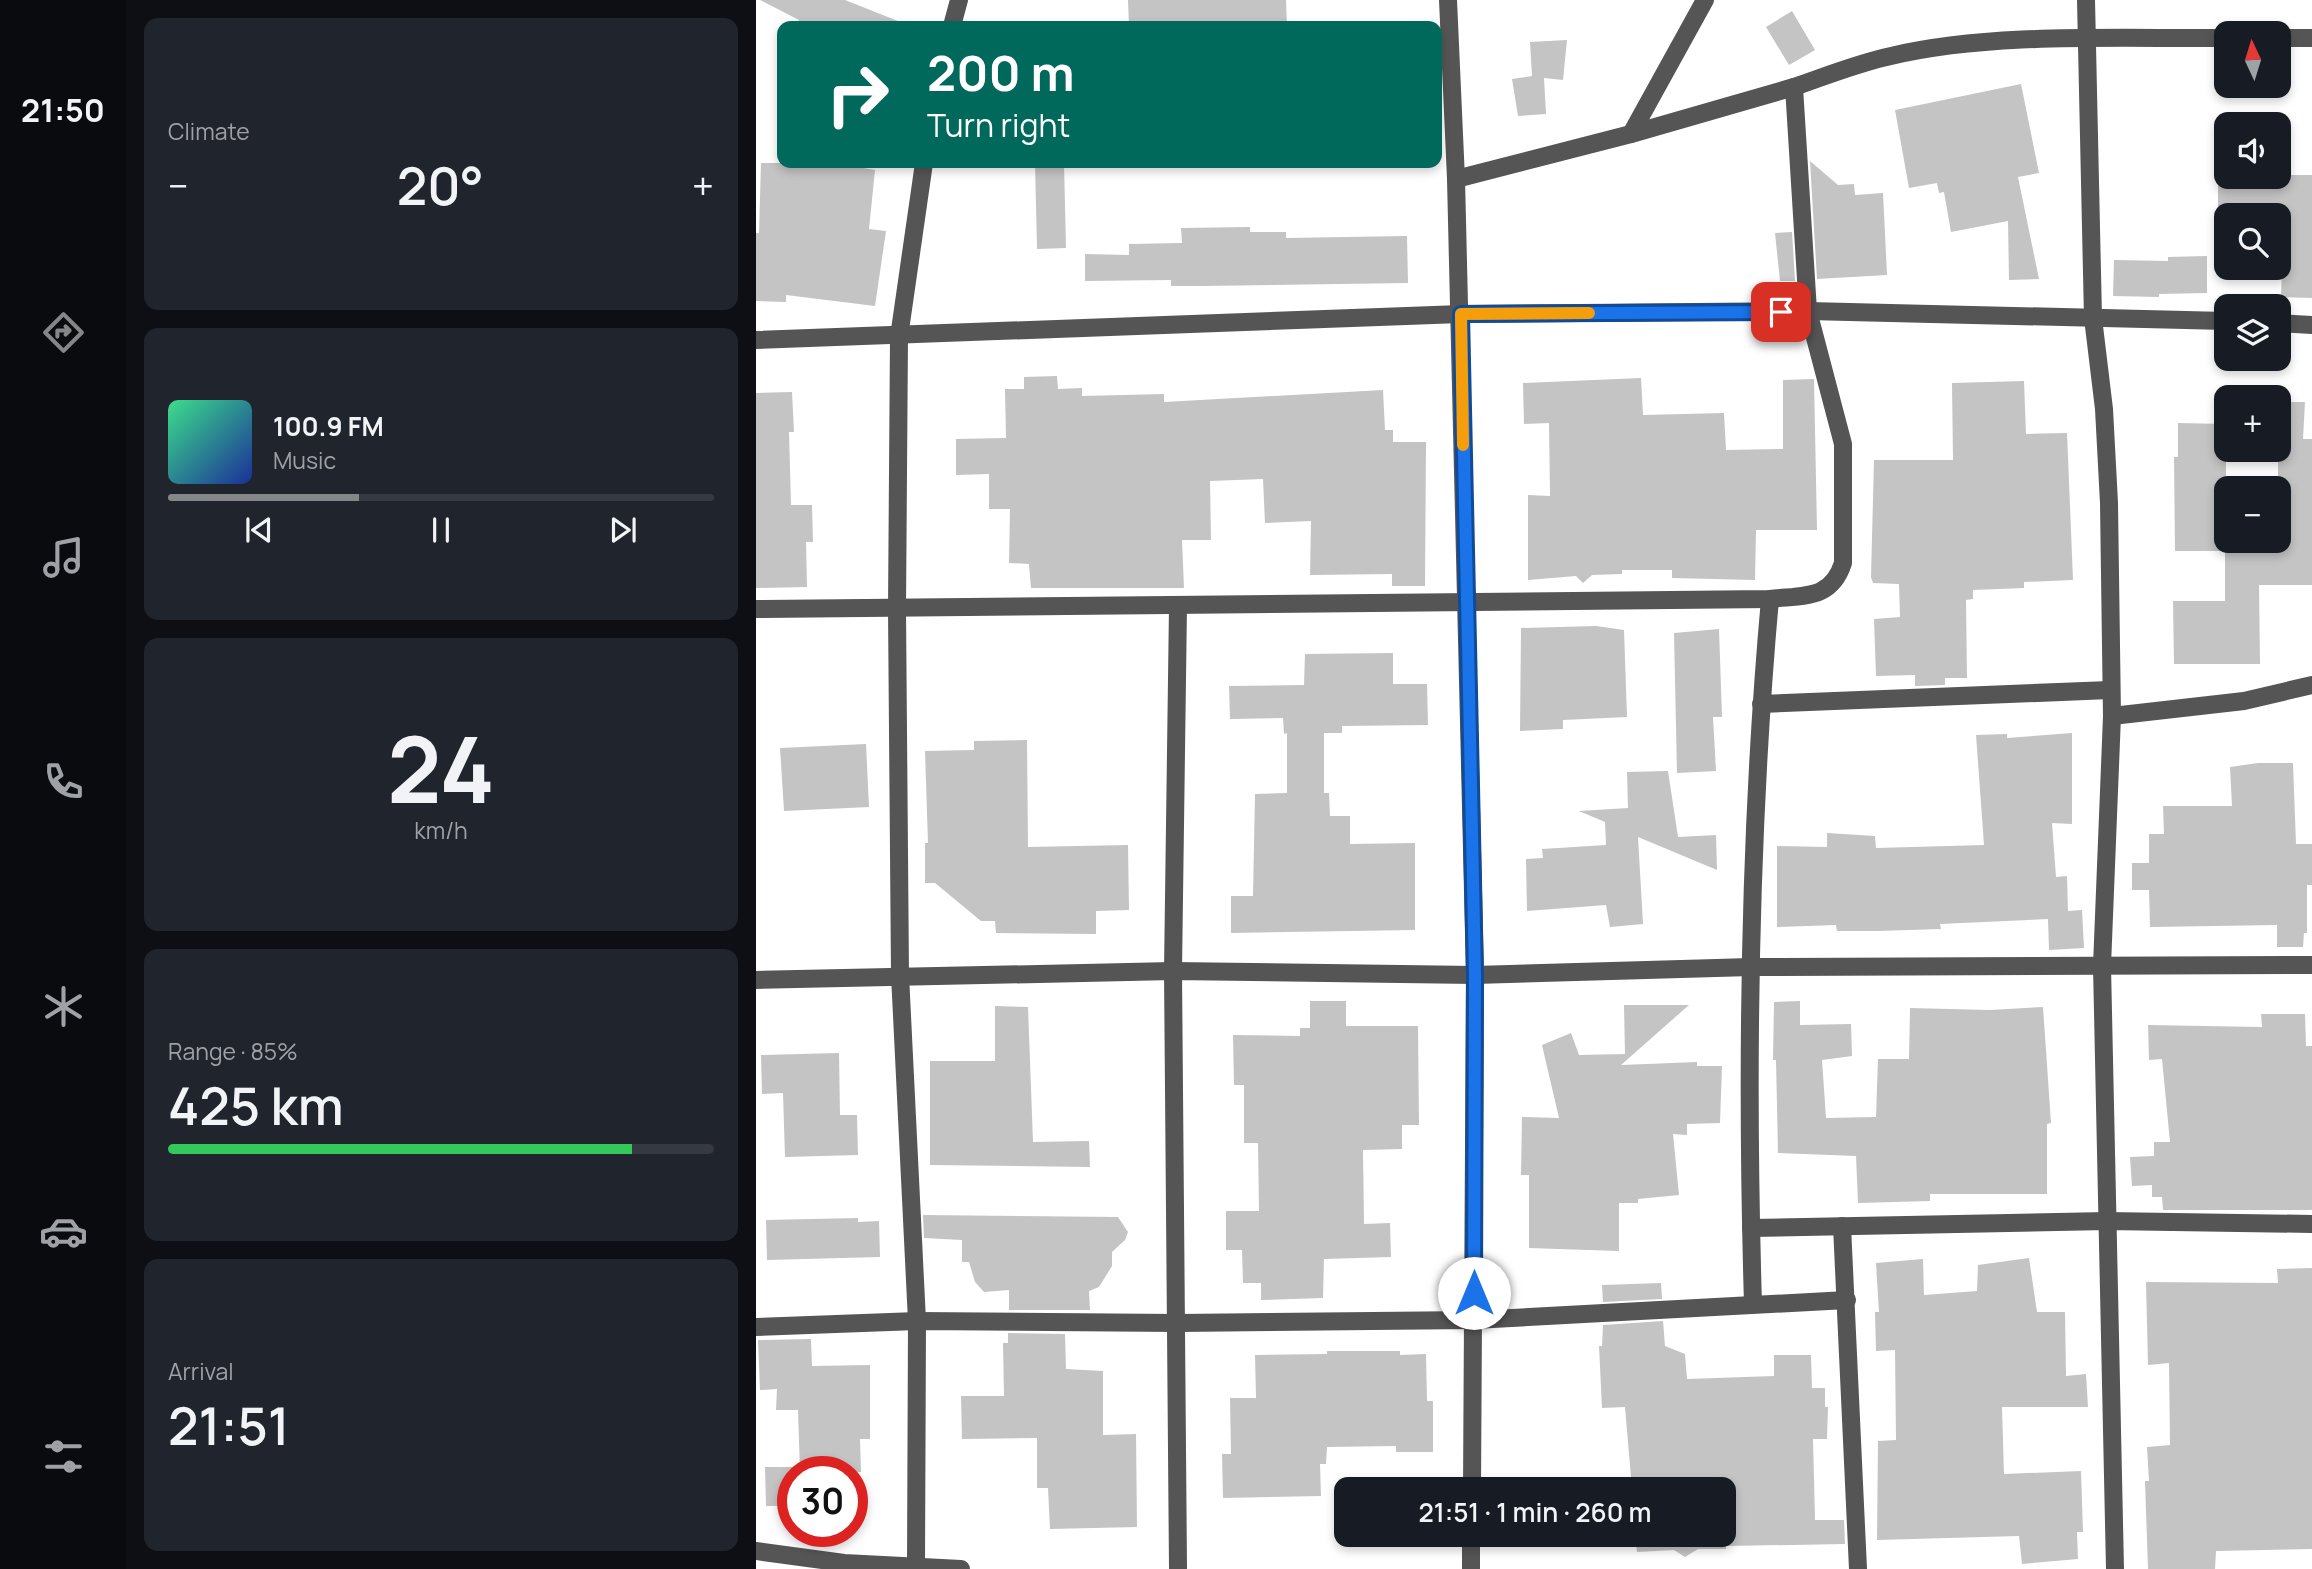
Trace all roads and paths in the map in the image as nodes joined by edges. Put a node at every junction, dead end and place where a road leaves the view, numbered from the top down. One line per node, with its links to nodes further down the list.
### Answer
1 (959, 0): 5 (street)
2 (1448, 0): 13 (street)
3 (1705, 0): 11 (street)
4 (2086, 0): 9 (street)
5 (953, 21)
6 (2214, 38): 9 (street)
7 (2291, 38): 8 (street)
8 (2312, 38)
9 (2086, 39): 10 (street); 16 (street)
10 (1794, 87): 11 (street); 14 (street)
11 (1631, 134): 13 (street)
12 (923, 168): 20 (street)
13 (1456, 179): 15 (street)
14 (1808, 312): 15 (street); 16 (street); 22 (street)
15 (1461, 314): 20 (street); 23 (street)
16 (2093, 318): 17 (street); 28 (street)
17 (2214, 321)
18 (2291, 324): 19 (street)
19 (2312, 325)
20 (899, 337): 21 (street); 26 (street)
21 (756, 340)
22 (1770, 599): 23 (street); 29 (street)
23 (1466, 601): 24 (street); 36 (street)
24 (1178, 606): 26 (street); 34 (street)
25 (756, 609): 26 (street)
26 (897, 609): 35 (street)
27 (2312, 685): 30 (street)
28 (2110, 690): 29 (street); 30 (street)
29 (1760, 704): 33 (street)
30 (2112, 716): 32 (street)
31 (2312, 965): 32 (street)
32 (2102, 966): 33 (street); 38 (street)
33 (1751, 967): 36 (street); 41 (street)
34 (1173, 971): 35 (street); 36 (street); 46 (street)
35 (900, 975): 37 (street); 45 (street)
36 (1475, 975): 44 (street)
37 (756, 980)
38 (2107, 1221): 39 (street); 40 (street); 57 (street)
39 (2312, 1224)
40 (1842, 1226): 41 (street); 42 (street)
41 (1751, 1228): 43 (street)
42 (1847, 1300): 43 (street); 56 (street)
43 (1753, 1304): 44 (street)
44 (1474, 1320): 46 (street); 48 (street)
45 (917, 1321): 46 (street); 47 (street); 52 (street)
46 (1178, 1323): 54 (street)
47 (756, 1327)
48 (1472, 1477)
49 (1471, 1547): 55 (street)
50 (756, 1551): 51 (street)
51 (843, 1566): 52 (street)
52 (916, 1567): 53 (street)
53 (961, 1569)
54 (1178, 1569)
55 (1471, 1569)
56 (1858, 1569)
57 (2115, 1569)

